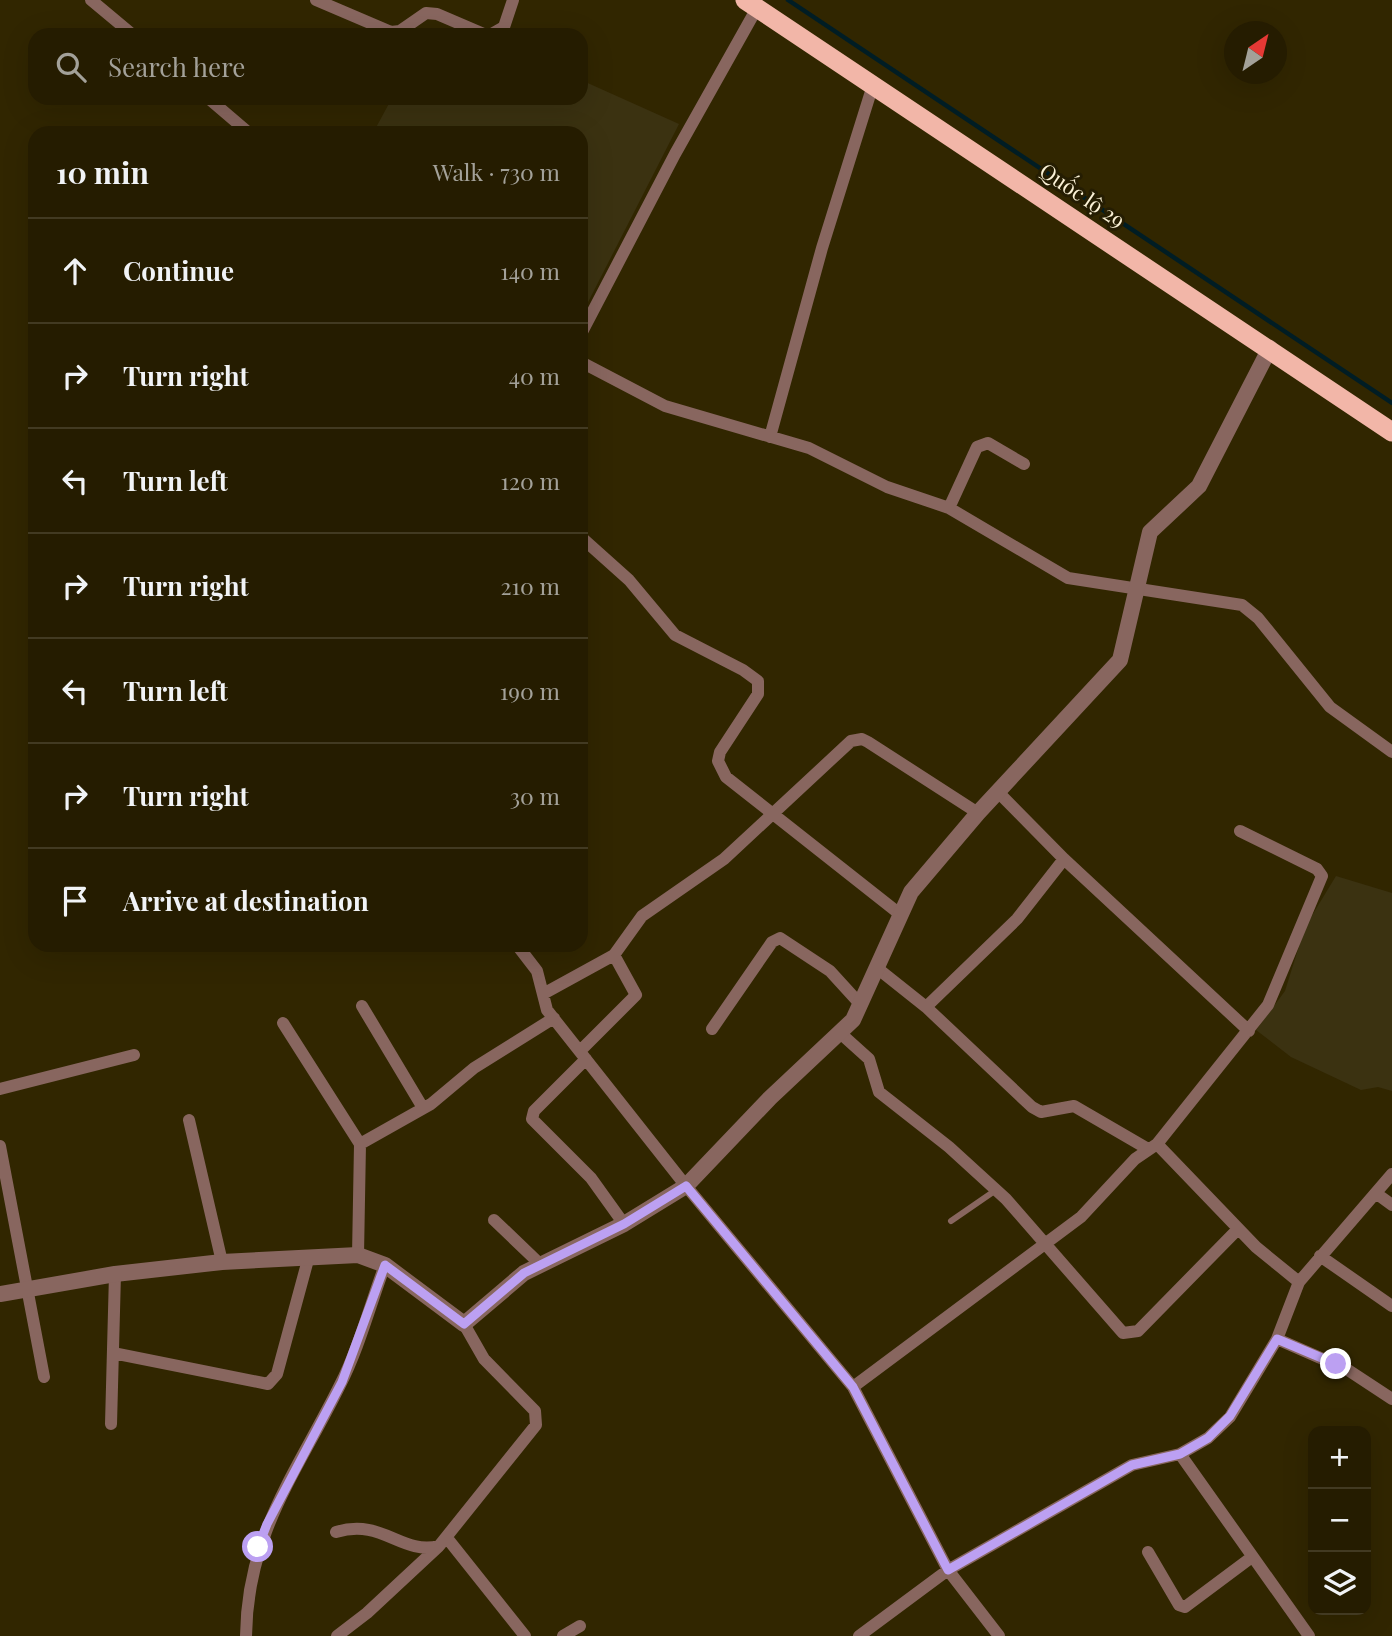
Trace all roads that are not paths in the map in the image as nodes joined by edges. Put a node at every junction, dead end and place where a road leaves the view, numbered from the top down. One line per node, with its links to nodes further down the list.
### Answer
1 (91, 0): 5 (street)
2 (316, 0): 6 (street)
3 (513, 0): 9 (street)
4 (751, 4): 10 (highway, Quốc lộ 29); 13 (street)
5 (125, 28)
6 (382, 28)
7 (404, 28): 8 (street)
8 (471, 28)
9 (502, 28)
10 (873, 85): 14 (highway, Quốc lộ 29); 17 (street)
11 (216, 105): 12 (street)
12 (240, 126)
13 (588, 321)
14 (1270, 348): 16 (highway, Quốc lộ 29); 21 (street)
15 (588, 366): 17 (street)
16 (1392, 432)
17 (770, 437): 19 (street)
18 (1024, 464): 19 (street)
19 (949, 508): 21 (street)
20 (588, 543): 25 (street)
21 (1137, 587): 22 (street); 23 (street)
22 (1392, 752)
23 (999, 793): 24 (street); 27 (street)
24 (978, 813): 25 (street); 28 (street)
25 (769, 814): 28 (street); 30 (street)
26 (1240, 831): 39 (street)
27 (1064, 859): 35 (street); 39 (street)
28 (901, 915): 31 (street)
29 (522, 952): 32 (street)
30 (614, 955): 32 (street); 42 (street)
31 (877, 968): 33 (street); 35 (street)
32 (543, 994): 36 (street)
33 (861, 1005): 38 (street); 40 (street)
34 (362, 1006): 44 (street)
35 (926, 1007): 48 (street)
36 (554, 1018): 42 (street); 44 (street)
37 (283, 1023): 46 (street)
38 (712, 1029)
39 (1249, 1031): 48 (street)
40 (839, 1032): 50 (street); 51 (street)
41 (134, 1055): 43 (street)
42 (583, 1055): 50 (street); 56 (street)
43 (0, 1089)
44 (423, 1108): 46 (street)
45 (189, 1120): 62 (street)
46 (360, 1144): 59 (street)
47 (0, 1146): 67 (street)
48 (1152, 1147): 57 (street); 58 (street)
49 (1392, 1174): 52 (street)
50 (686, 1186): 56 (street); 74 (street)
51 (996, 1190): 55 (lane); 58 (street)
52 (1377, 1194): 53 (street); 61 (street)
53 (1392, 1205)
54 (494, 1220): 63 (street)
55 (951, 1221)
56 (624, 1224): 63 (street)
57 (1238, 1229): 58 (street); 66 (street)
58 (1043, 1243): 74 (street)
59 (358, 1255): 60 (street); 64 (street)
60 (309, 1256): 62 (street); 72 (street)
61 (1320, 1256): 66 (street); 69 (street)
62 (222, 1262): 65 (street)
63 (540, 1264): 70 (street)
64 (385, 1265): 70 (street); 84 (street)
65 (115, 1275): 67 (street); 72 (street)
66 (1299, 1282): 71 (street)
67 (26, 1287): 68 (street); 73 (street)
68 (0, 1294)
69 (1392, 1306)
70 (464, 1324): 79 (street)
71 (1277, 1339): 75 (street); 77 (street)
72 (113, 1353): 76 (street)
73 (44, 1377)
74 (853, 1387): 82 (street)
75 (1392, 1399)
76 (111, 1424)
77 (1180, 1454): 81 (street); 82 (street)
78 (336, 1532): 79 (street)
79 (443, 1542): 85 (street); 86 (street)
80 (1148, 1552): 81 (street)
81 (1252, 1557): 90 (street)
82 (948, 1570): 88 (street); 89 (street)
83 (580, 1626): 87 (street)
84 (246, 1636)
85 (337, 1636)
86 (525, 1636)
87 (562, 1636)
88 (859, 1636)
89 (999, 1636)
90 (1309, 1636)

